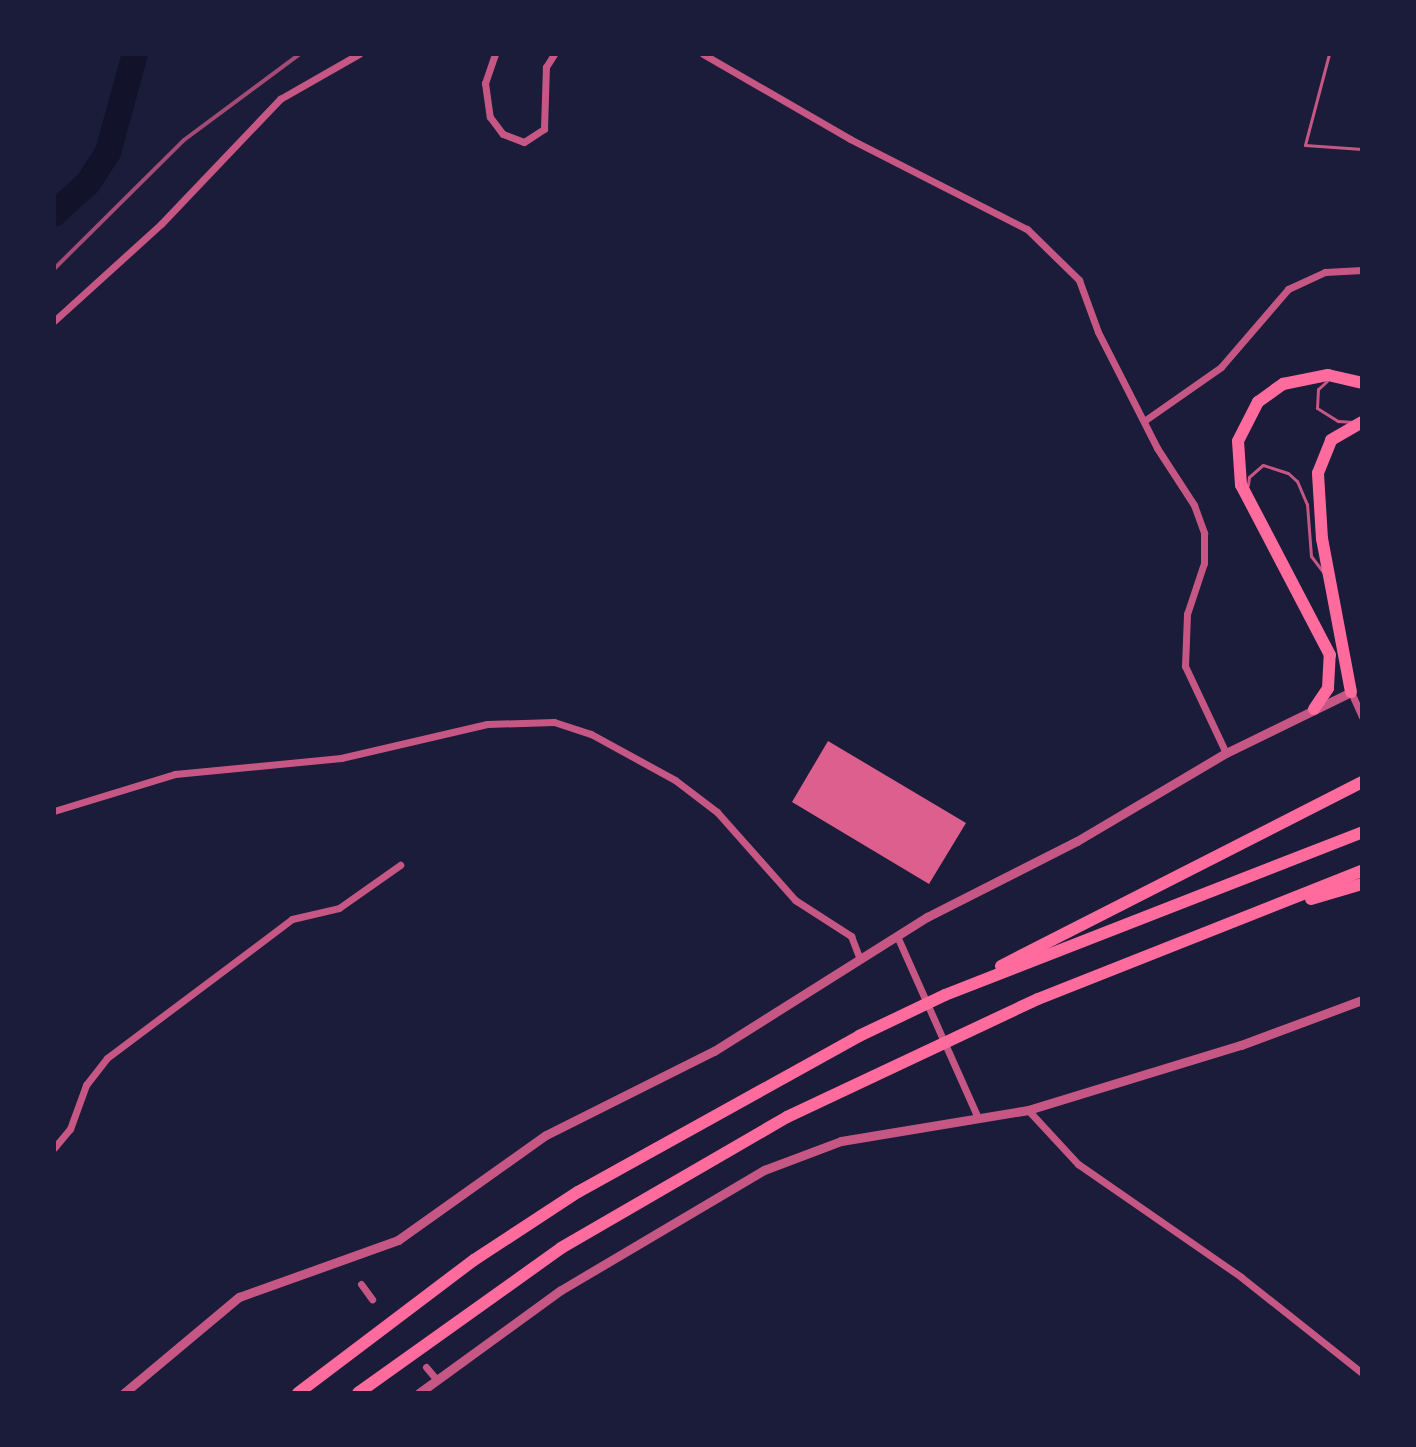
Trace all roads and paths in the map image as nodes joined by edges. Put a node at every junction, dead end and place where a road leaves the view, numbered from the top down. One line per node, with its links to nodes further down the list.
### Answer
1 (359, 54): 8 (street)
2 (495, 54): 3 (street)
3 (554, 54)
4 (703, 54): 11 (street)
5 (1329, 54): 6 (lane)
6 (1362, 149)
7 (1362, 270): 11 (street)
8 (54, 321)
9 (1345, 377): 10 (highway); 12 (lane); 13 (highway)
10 (1362, 383)
11 (1144, 421): 18 (street)
12 (1360, 422): 14 (highway)
13 (1247, 497): 14 (lane); 16 (highway)
14 (1329, 579): 15 (highway)
15 (1351, 692): 16 (street); 17 (street)
16 (1314, 709): 18 (street)
17 (1362, 717)
18 (1226, 753): 26 (street)
19 (1362, 782): 28 (highway)
20 (54, 811): 27 (street)
21 (1362, 832): 28 (highway)
22 (400, 865): 32 (street)
23 (1362, 871): 25 (highway)
24 (1362, 884): 25 (highway)
25 (1229, 923): 40 (highway)
26 (897, 936): 27 (street); 31 (street)
27 (860, 959): 38 (street)
28 (945, 995): 39 (highway)
29 (1362, 1000): 30 (street)
30 (1028, 1110): 31 (street); 36 (street)
31 (978, 1118): 37 (street)
32 (54, 1148)
33 (361, 1284): 34 (street)
34 (372, 1299)
35 (426, 1367): 37 (street)
36 (1362, 1373)
37 (437, 1380): 41 (street)
38 (124, 1393)
39 (298, 1393)
40 (358, 1393)
41 (419, 1393)

